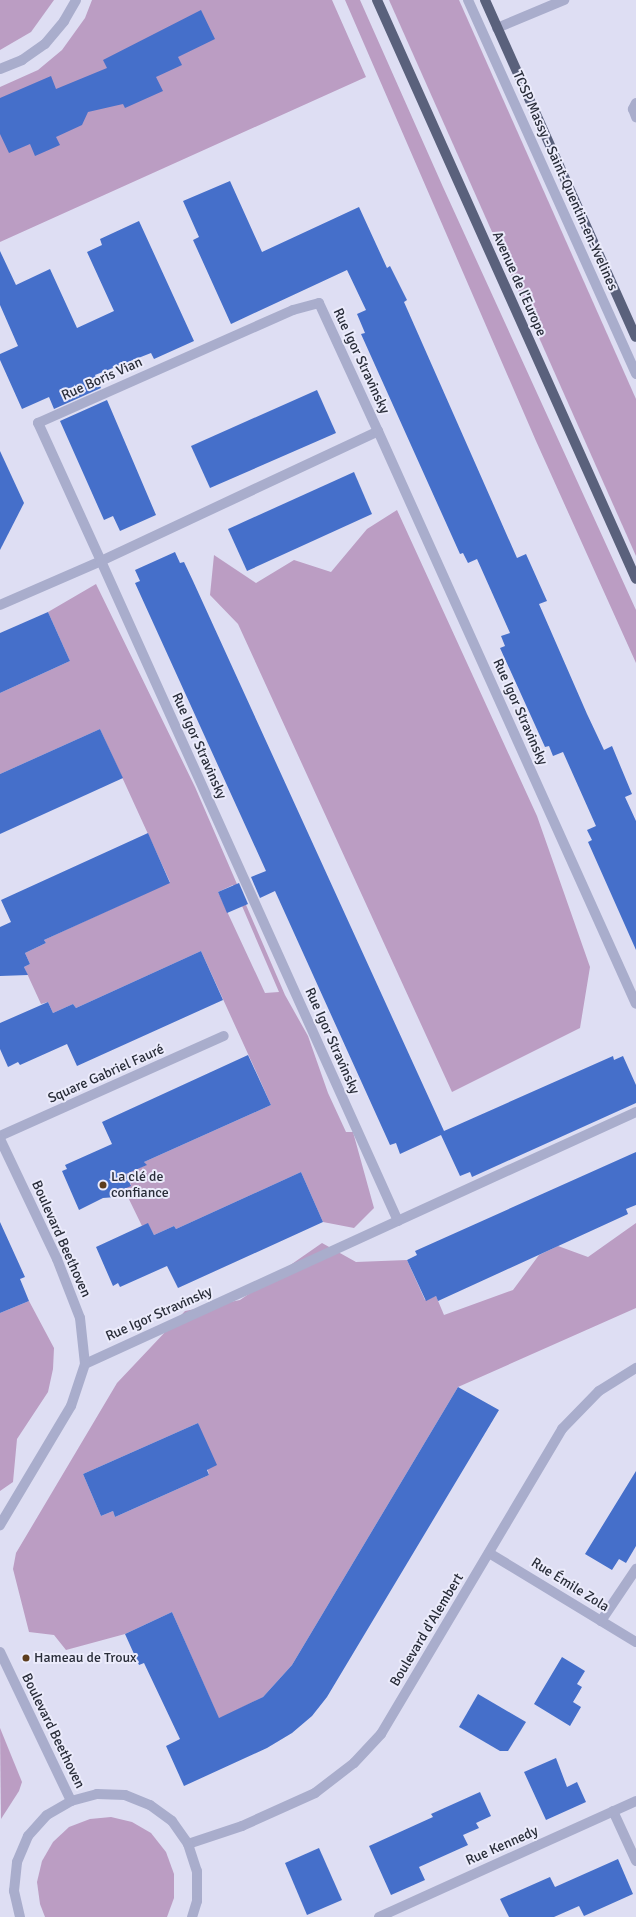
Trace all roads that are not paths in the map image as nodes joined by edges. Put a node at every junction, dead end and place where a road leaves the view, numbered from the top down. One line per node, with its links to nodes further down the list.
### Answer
1 (76, 0): 7 (street)
2 (377, 0): 15 (main road, Avenue de l'Europe)
3 (468, 0): 12 (street, TCSP Massy - Saint-Quentin-en-Yvelines)
4 (485, 0): 6 (main road)
5 (564, 0): 6 (street)
6 (498, 28): 11 (main road)
7 (0, 69)
8 (636, 104): 9 (street)
9 (636, 117)
10 (318, 303): 13 (street, Rue Igor Stravinsky); 14 (street, Rue Boris Vian)
11 (636, 337)
12 (636, 374)
13 (378, 431): 14 (street, Rue Igor Stravinsky); 17 (street, Rue Igor Stravinsky)
14 (101, 562): 16 (street); 21 (street, Rue Igor Stravinsky)
15 (636, 579)
16 (0, 605)
17 (636, 1004)
18 (224, 1036): 20 (street, Square Gabriel Fauré)
19 (636, 1112): 21 (street, Rue Igor Stravinsky)
20 (0, 1137): 22 (street, Boulevard Beethoven)
21 (398, 1221): 22 (street, Rue Igor Stravinsky)
22 (85, 1364): 24 (street, Boulevard Beethoven)
23 (636, 1368): 25 (street, Boulevard d'Alembert)
24 (0, 1525)
25 (489, 1553): 27 (street, Rue Émile Zola); 33 (street, Boulevard d'Alembert)
26 (636, 1569): 27 (street)
27 (601, 1621): 28 (street, Rue Émile Zola)
28 (636, 1642)
29 (0, 1652): 30 (street, Boulevard Beethoven)
30 (71, 1800): 33 (street); 35 (street)
31 (636, 1801): 32 (street, Rue Kennedy)
32 (613, 1811): 34 (street); 37 (street, Rue Kennedy)
33 (188, 1844): 36 (street)
34 (636, 1861)
35 (20, 1917)
36 (192, 1917)
37 (380, 1917)

